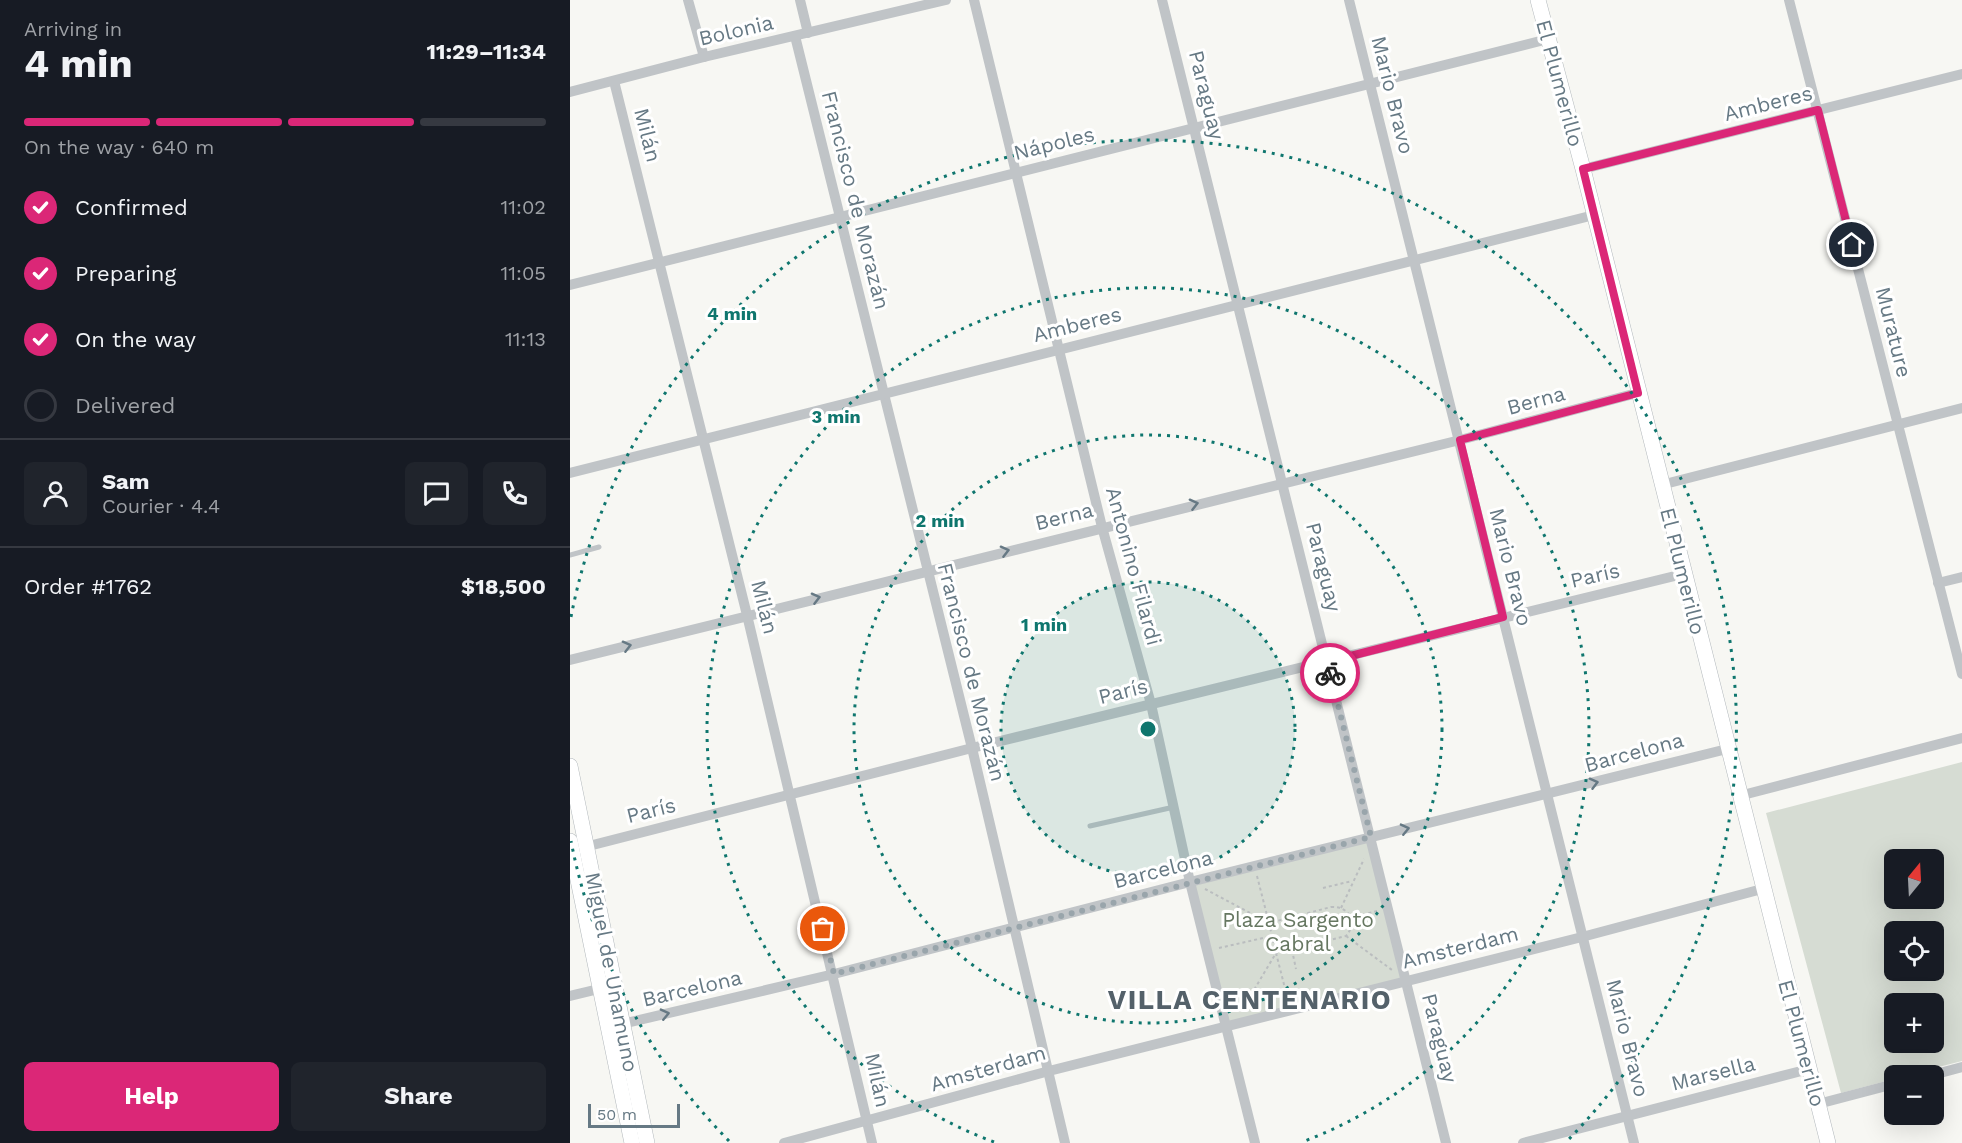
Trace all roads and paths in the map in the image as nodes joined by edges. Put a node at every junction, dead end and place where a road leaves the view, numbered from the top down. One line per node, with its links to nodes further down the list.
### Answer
1 (688, 0): 12 (street)
2 (800, 0): 9 (street)
3 (946, 0): 9 (street, Bolonia)
4 (974, 0): 20 (street, Antonino Filardi)
5 (1162, 0): 18 (street, Paraguay)
6 (1349, 0): 15 (street, Mario Bravo)
7 (1538, 0): 11 (street, El Plumerillo)
8 (1789, 0): 17 (street, Murature)
9 (808, 33): 10 (street, Bolonia)
10 (795, 36): 12 (street, Bolonia); 22 (street, Francisco de Morazán)
11 (1548, 39): 15 (street, Nápoles); 19 (street, El Plumerillo)
12 (704, 57): 14 (street, Bolonia)
13 (1962, 74): 17 (street, Amberes)
14 (614, 81): 16 (street, Bolonia); 23 (street, Milán)
15 (1371, 83): 18 (street, Nápoles); 24 (street, Mario Bravo)
16 (570, 92)
17 (1818, 110): 19 (street, Amberes); 31 (street, Murature)
18 (1195, 127): 20 (street, Nápoles); 26 (street, Paraguay)
19 (1583, 169): 21 (street, El Plumerillo)
20 (1017, 173): 22 (street, Nápoles); 27 (street, Antonino Filardi)
21 (1594, 215): 24 (street, Amberes); 29 (street, El Plumerillo)
22 (838, 218): 23 (street, Nápoles); 28 (street, Francisco de Morazán)
23 (659, 262): 25 (street, Nápoles); 32 (street, Milán)
24 (1414, 262): 26 (street, Amberes); 33 (street, Mario Bravo)
25 (570, 285)
26 (1238, 305): 27 (street, Amberes); 35 (street, Paraguay)
27 (1061, 348): 28 (street, Amberes); 37 (street, Antonino Filardi)
28 (885, 393): 32 (street, Amberes); 40 (street, Francisco de Morazán)
29 (1638, 393): 33 (street, Berna); 36 (street, El Plumerillo)
30 (1962, 408): 31 (street)
31 (1897, 424): 36 (street); 43 (street, Murature)
32 (704, 439): 34 (street, Amberes); 44 (street, Milán)
33 (1460, 440): 35 (street, Berna); 45 (street, Mario Bravo)
34 (570, 473)
35 (1283, 483): 37 (street, Berna, one-way to 35); 47 (street, Paraguay)
36 (1661, 485): 41 (street, El Plumerillo)
37 (1102, 527): 40 (street, Berna, one-way to 37); 49 (street, Antonino Filardi)
38 (599, 547): 39 (lane)
39 (570, 555)
40 (927, 570): 44 (street, Berna, one-way to 40); 51 (street, Francisco de Morazán)
41 (1683, 574): 45 (street, París); 52 (street, El Plumerillo)
42 (1962, 577): 43 (street)
43 (1938, 583): 48 (street, Murature)
44 (747, 615): 46 (street, Berna, one-way to 44); 54 (street, Milán)
45 (1503, 617): 47 (street, París); 55 (street, Mario Bravo)
46 (570, 660)
47 (1327, 662): 49 (street, París); 59 (street, Paraguay)
48 (1962, 674)
49 (1151, 704): 51 (street, París); 57 (street, Antonino Filardi)
50 (1962, 738): 56 (street)
51 (972, 748): 54 (street, París); 71 (street, Francisco de Morazán)
52 (1726, 749): 55 (street, Barcelona, one-way to 52); 56 (street, El Plumerillo)
53 (570, 766): 61 (street, Miguel de Unamuno)
54 (790, 795): 61 (street, París); 79 (street, Milán)
55 (1548, 795): 59 (street, Barcelona, one-way to 55); 74 (street, Mario Bravo)
56 (1739, 796): 66 (street, El Plumerillo)
57 (1174, 807): 58 (lane); 64 (street, Antonino Filardi)
58 (1090, 826)
59 (1372, 840): 62 (street, Barcelona); 63 (path); 68 (street, Paraguay)
60 (571, 845): 61 (street, París); 81 (street, Miguel de Unamuno)
61 (587, 847): 81 (street, Miguel de Unamuno)
62 (1255, 865): 64 (street, Barcelona); 70 (path)
63 (1352, 881): 65 (path); 67 (path)
64 (1190, 882): 70 (path); 71 (street, Barcelona); 75 (street, Antonino Filardi)
65 (1323, 888)
66 (1762, 888): 74 (street, Amsterdam); 87 (street, El Plumerillo)
67 (1341, 908): 69 (path); 70 (path)
68 (1388, 909): 69 (path); 80 (street, Paraguay)
69 (1351, 918): 73 (path)
70 (1269, 923): 72 (path)
71 (1013, 927): 79 (street, Barcelona); 88 (street, Francisco de Morazán)
72 (1272, 936): 75 (path); 77 (path)
73 (1346, 936): 76 (path); 80 (path)
74 (1582, 937): 80 (street, Amsterdam); 92 (street, Mario Bravo)
75 (1207, 950): 85 (street, Antonino Filardi)
76 (1292, 950): 77 (path); 78 (path)
77 (1276, 953): 83 (path); 85 (path)
78 (1296, 969)
79 (834, 974): 84 (street, Barcelona, one-way to 79); 93 (street, Milán)
80 (1406, 981): 83 (street, Amsterdam); 100 (street, Paraguay)
81 (606, 987): 82 (street); 84 (street, Miguel de Unamuno)
82 (570, 996)
83 (1290, 1009): 85 (street, Amsterdam)
84 (615, 1025): 94 (street, Miguel de Unamuno); 95 (street, Miguel de Unamuno)
85 (1230, 1025): 88 (street, Amsterdam); 99 (street, Antonino Filardi)
86 (1962, 1067): 89 (street)
87 (1809, 1069): 91 (street, El Plumerillo); 92 (street, Marsella)
88 (1048, 1071): 93 (street, Amsterdam); 98 (street, Francisco de Morazán)
89 (1944, 1072)
90 (1884, 1087): 91 (street)
91 (1818, 1104): 103 (street, El Plumerillo)
92 (1627, 1116): 101 (street, Marsella); 102 (street, Mario Bravo)
93 (867, 1122): 96 (street, Amsterdam); 97 (street, Milán)
94 (632, 1143)
95 (647, 1143)
96 (784, 1143)
97 (872, 1143)
98 (1065, 1143)
99 (1255, 1143)
100 (1446, 1143)
101 (1523, 1143)
102 (1634, 1143)
103 (1828, 1143)

